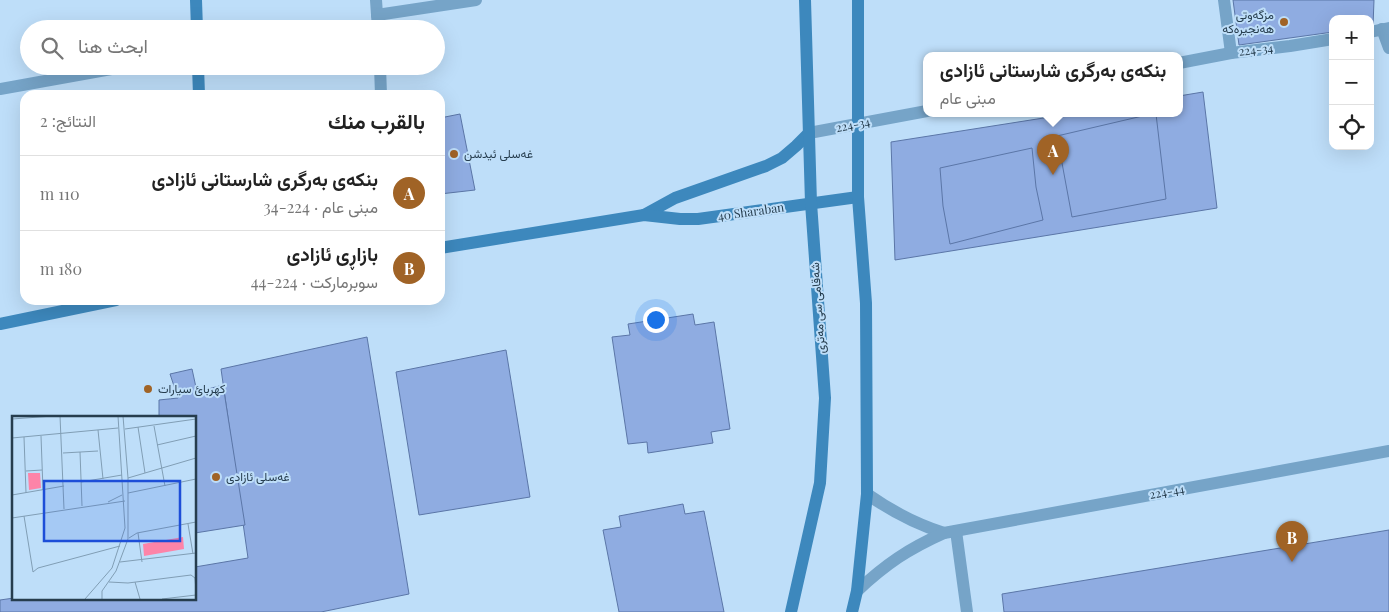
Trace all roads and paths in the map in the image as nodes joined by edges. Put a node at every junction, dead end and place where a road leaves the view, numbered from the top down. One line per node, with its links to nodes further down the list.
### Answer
1 (196, 0): 8 (main road)
2 (376, 0): 7 (street)
3 (476, 0): 7 (street)
4 (805, 0): 23 (main road, شەقامی سی مەتری)
5 (858, 0): 22 (main road)
6 (1224, 0): 13 (street)
7 (377, 15): 9 (street)
8 (197, 20)
9 (377, 20)
10 (1380, 30): 12 (street)
11 (1329, 39): 13 (street, 224-34)
12 (1389, 48)
13 (1231, 53): 14 (street, 224-34)
14 (1183, 62)
15 (78, 75): 18 (street)
16 (198, 75): 19 (main road)
17 (380, 75): 20 (street)
18 (0, 89)
19 (199, 90)
20 (381, 90)
21 (923, 112): 22 (street, 224-34)
22 (858, 124): 23 (street, 224-34); 24 (main road)
23 (808, 133): 25 (main road, شەقامی سی مەتری); 26 (main road, 40 Sharaban)
24 (858, 197): 25 (main road, 40 Sharaban); 31 (main road)
25 (811, 203): 26 (main road, 40 Sharaban); 34 (main road, شەقامی سی مەتری)
26 (644, 215): 27 (main road, 40 Sharaban)
27 (445, 247)
28 (92, 305): 29 (main road)
29 (0, 324)
30 (1389, 451): 32 (street, 224-44)
31 (867, 494): 32 (street); 33 (main road)
32 (950, 532): 33 (street, 224-44); 36 (street)
33 (857, 591): 35 (main road)
34 (792, 612)
35 (852, 612)
36 (967, 612)

